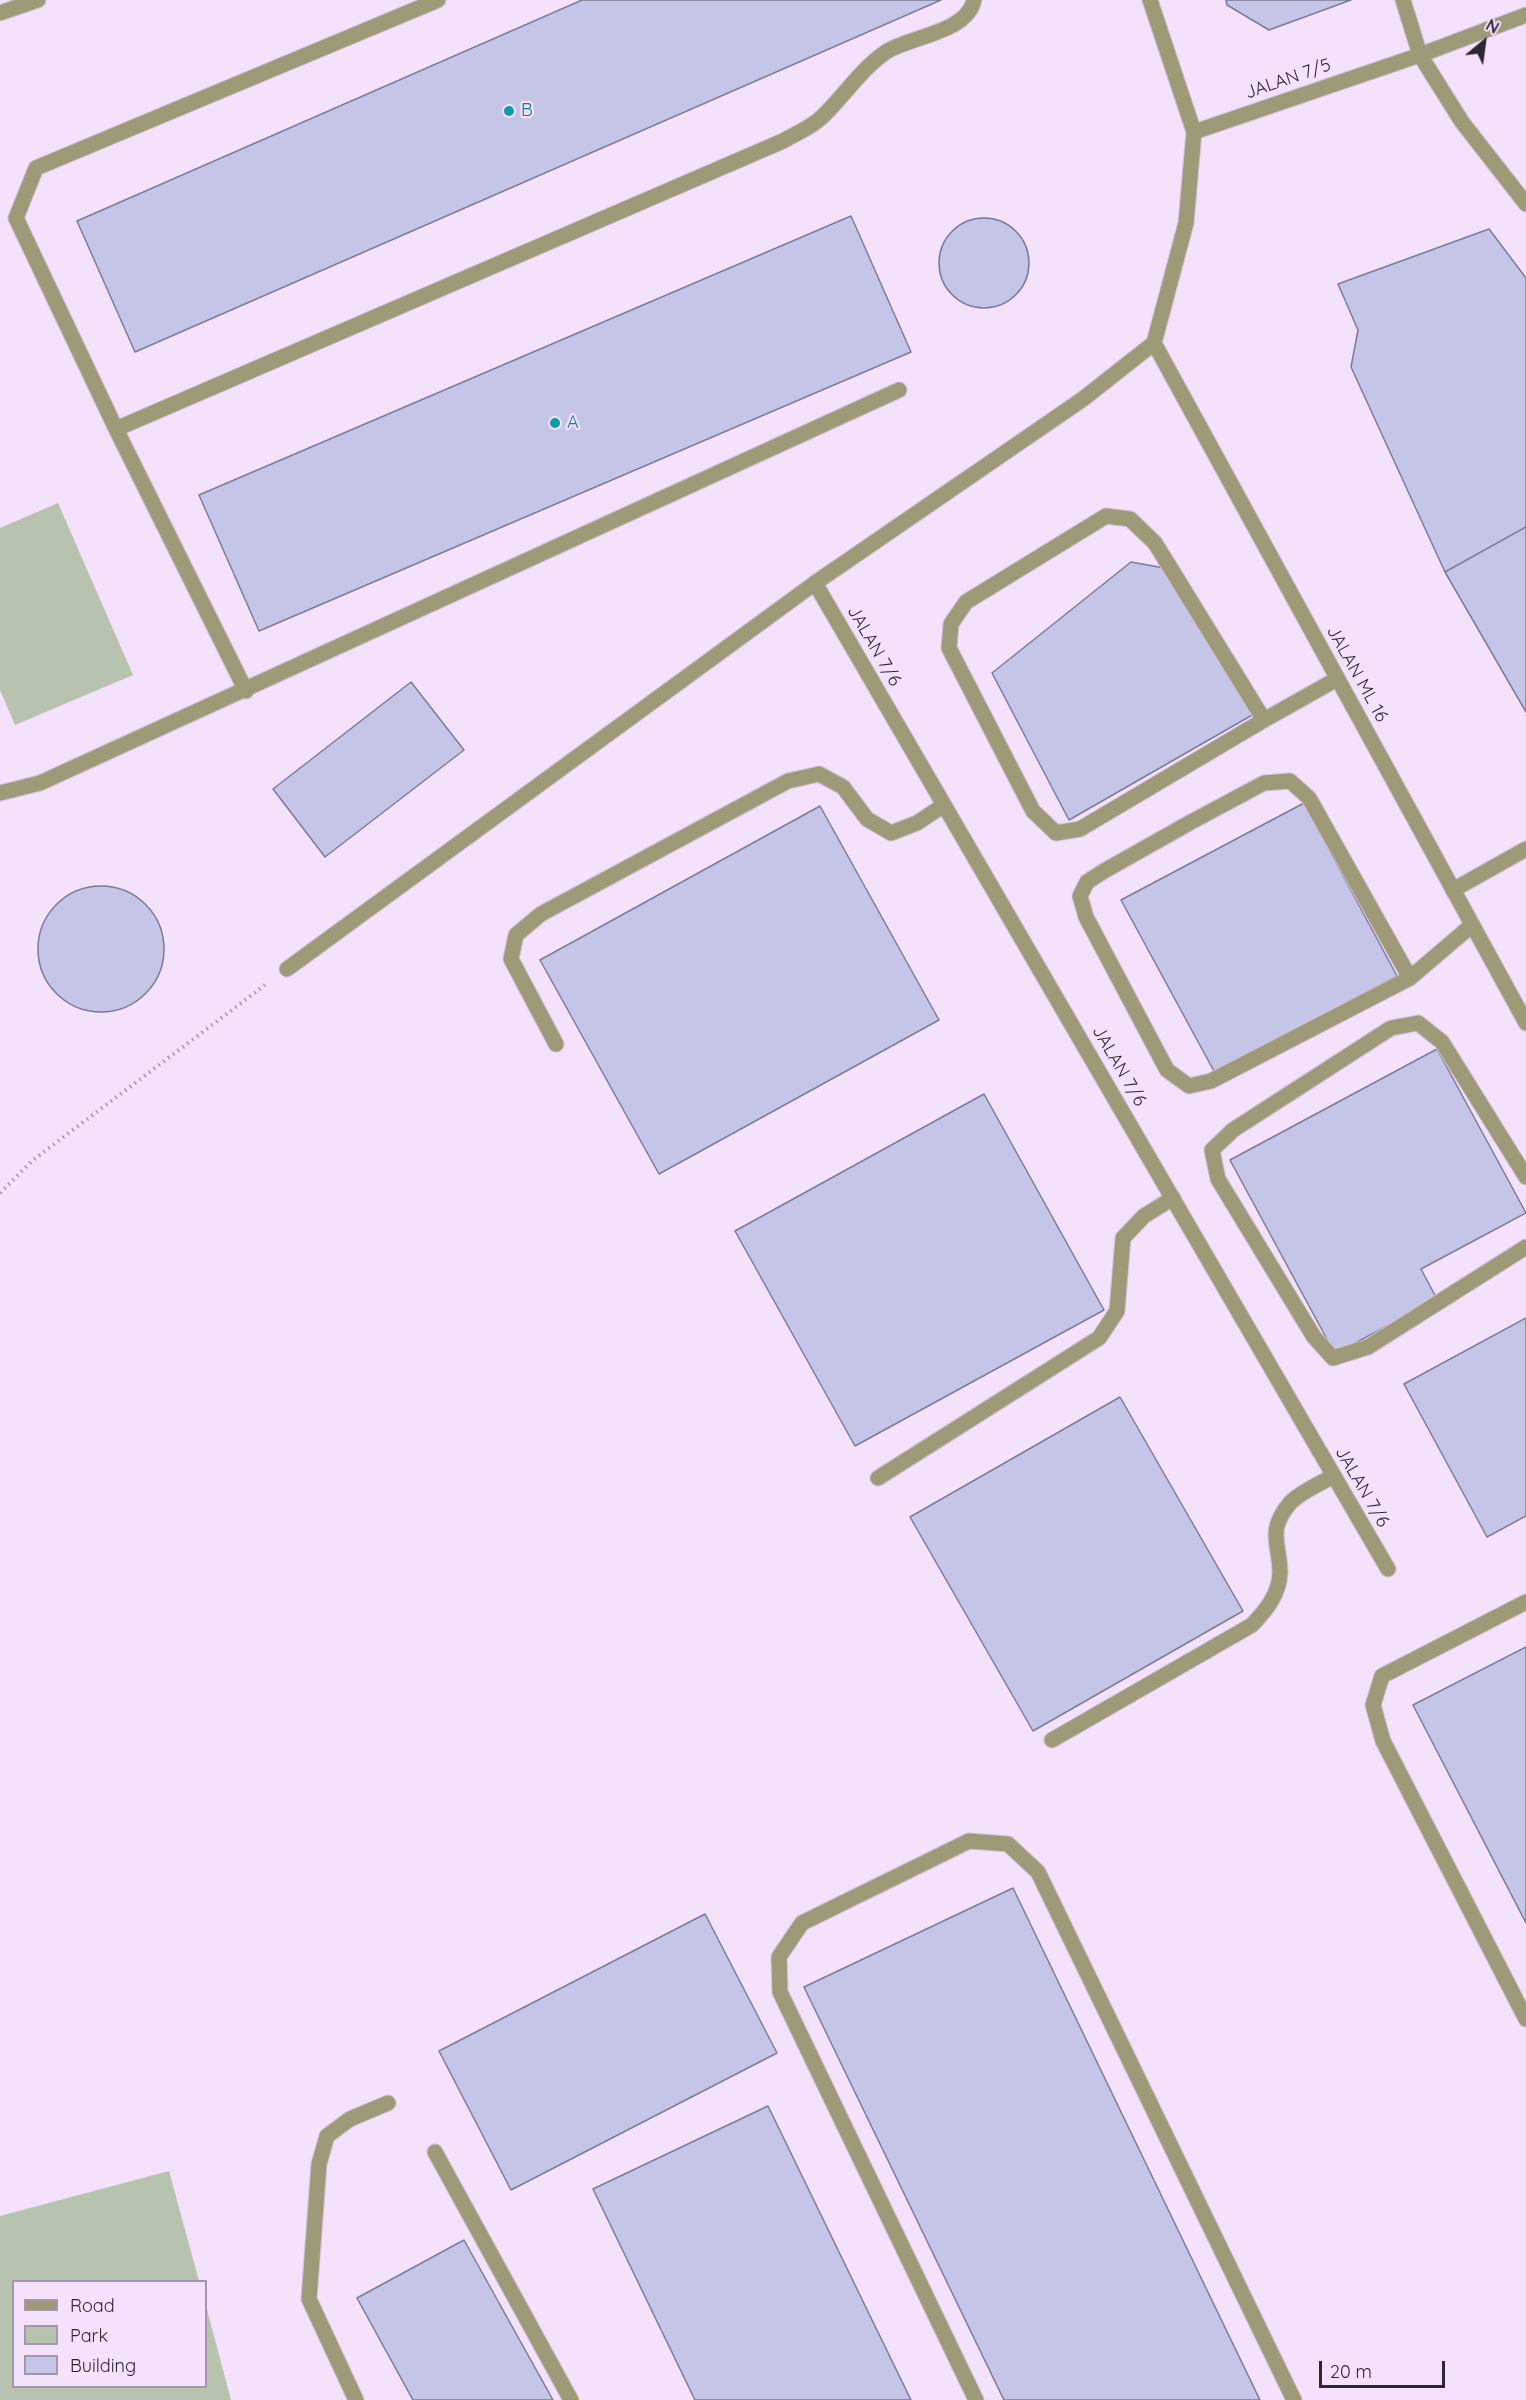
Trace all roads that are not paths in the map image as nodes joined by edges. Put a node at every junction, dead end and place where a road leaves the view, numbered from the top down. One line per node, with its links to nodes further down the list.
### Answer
1 (38, 0): 6 (street)
2 (438, 0): 13 (street)
3 (974, 0): 13 (street)
4 (1150, 0): 9 (street)
5 (1403, 0): 8 (street)
6 (0, 14)
7 (1526, 15): 8 (street, JALAN 7/5)
8 (1420, 55): 9 (street, JALAN 7/5); 10 (street)
9 (1194, 132): 11 (street)
10 (1526, 204)
11 (1154, 343): 14 (street); 15 (street, JALAN ML 16)
12 (899, 390): 16 (street)
13 (116, 429): 16 (street)
14 (815, 583): 19 (street, JALAN 7/6); 23 (street)
15 (1337, 679): 17 (street); 21 (street, JALAN ML 16)
16 (246, 691): 18 (street)
17 (1264, 720): 17 (street)
18 (0, 793)
19 (944, 805): 26 (street); 28 (street, JALAN 7/6)
20 (1526, 849): 21 (street)
21 (1453, 890): 22 (street, JALAN ML 16)
22 (1472, 925): 24 (street); 25 (street, JALAN ML 16)
23 (287, 969)
24 (1410, 978): 24 (street)
25 (1526, 1023)
26 (556, 1044)
27 (1526, 1177): 29 (street)
28 (1173, 1198): 30 (street, JALAN 7/6); 31 (street)
29 (1526, 1247)
30 (1333, 1476): 32 (street, JALAN 7/6); 34 (street)
31 (878, 1478)
32 (1388, 1569)
33 (1526, 1602): 35 (street)
34 (1052, 1740)
35 (1526, 2019)
36 (388, 2103): 38 (street)
37 (435, 2152): 39 (street)
38 (356, 2400)
39 (571, 2400)
40 (976, 2400): 41 (street)
41 (1294, 2400)

